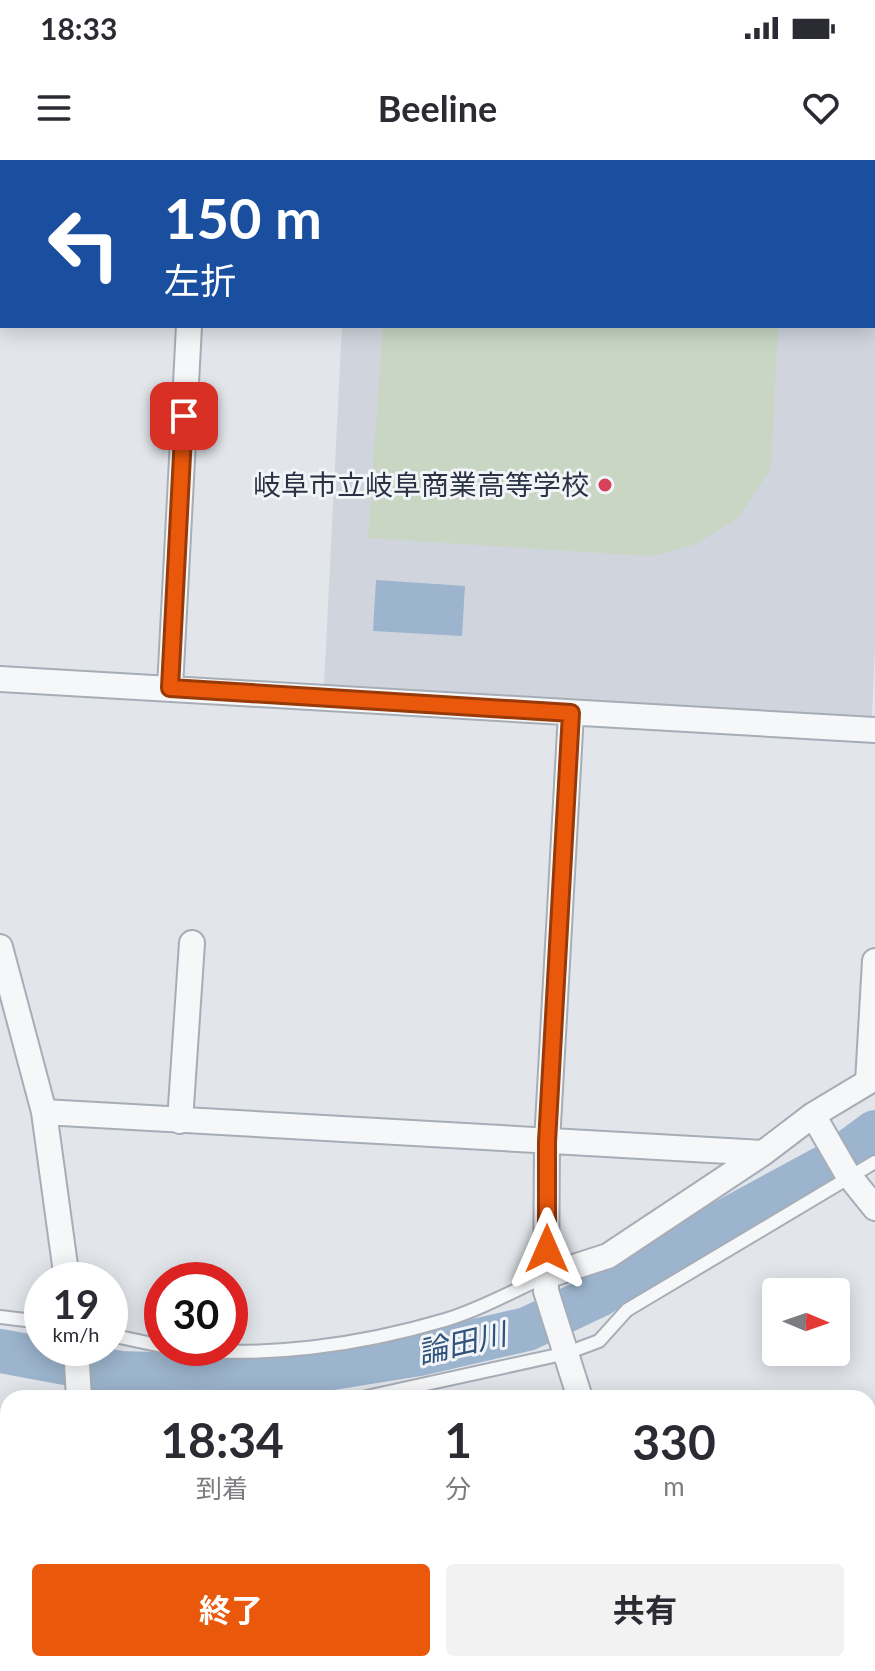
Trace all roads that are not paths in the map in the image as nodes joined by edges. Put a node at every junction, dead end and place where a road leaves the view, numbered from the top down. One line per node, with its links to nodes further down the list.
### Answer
1 (189, 328): 3 (street)
2 (0, 679): 3 (street)
3 (170, 688): 4 (street)
4 (571, 713): 5 (street); 13 (street)
5 (875, 730)
6 (192, 943): 11 (street)
7 (0, 947): 10 (street)
8 (875, 961): 9 (street)
9 (871, 1081): 12 (street)
10 (44, 1112): 11 (street); 18 (street)
11 (180, 1121): 13 (street)
12 (817, 1122): 14 (street); 16 (street)
13 (547, 1142): 14 (street); 19 (street)
14 (763, 1153): 19 (street)
15 (875, 1162): 16 (lane)
16 (849, 1176): 17 (street); 22 (lane)
17 (875, 1208)
18 (65, 1262)
19 (546, 1284): 22 (street); 23 (lane)
20 (0, 1317): 21 (lane)
21 (24, 1320)
22 (565, 1347): 26 (lane); 27 (street)
23 (248, 1350)
24 (77, 1366): 25 (street)
25 (79, 1390)
26 (394, 1390)
27 (578, 1390)

